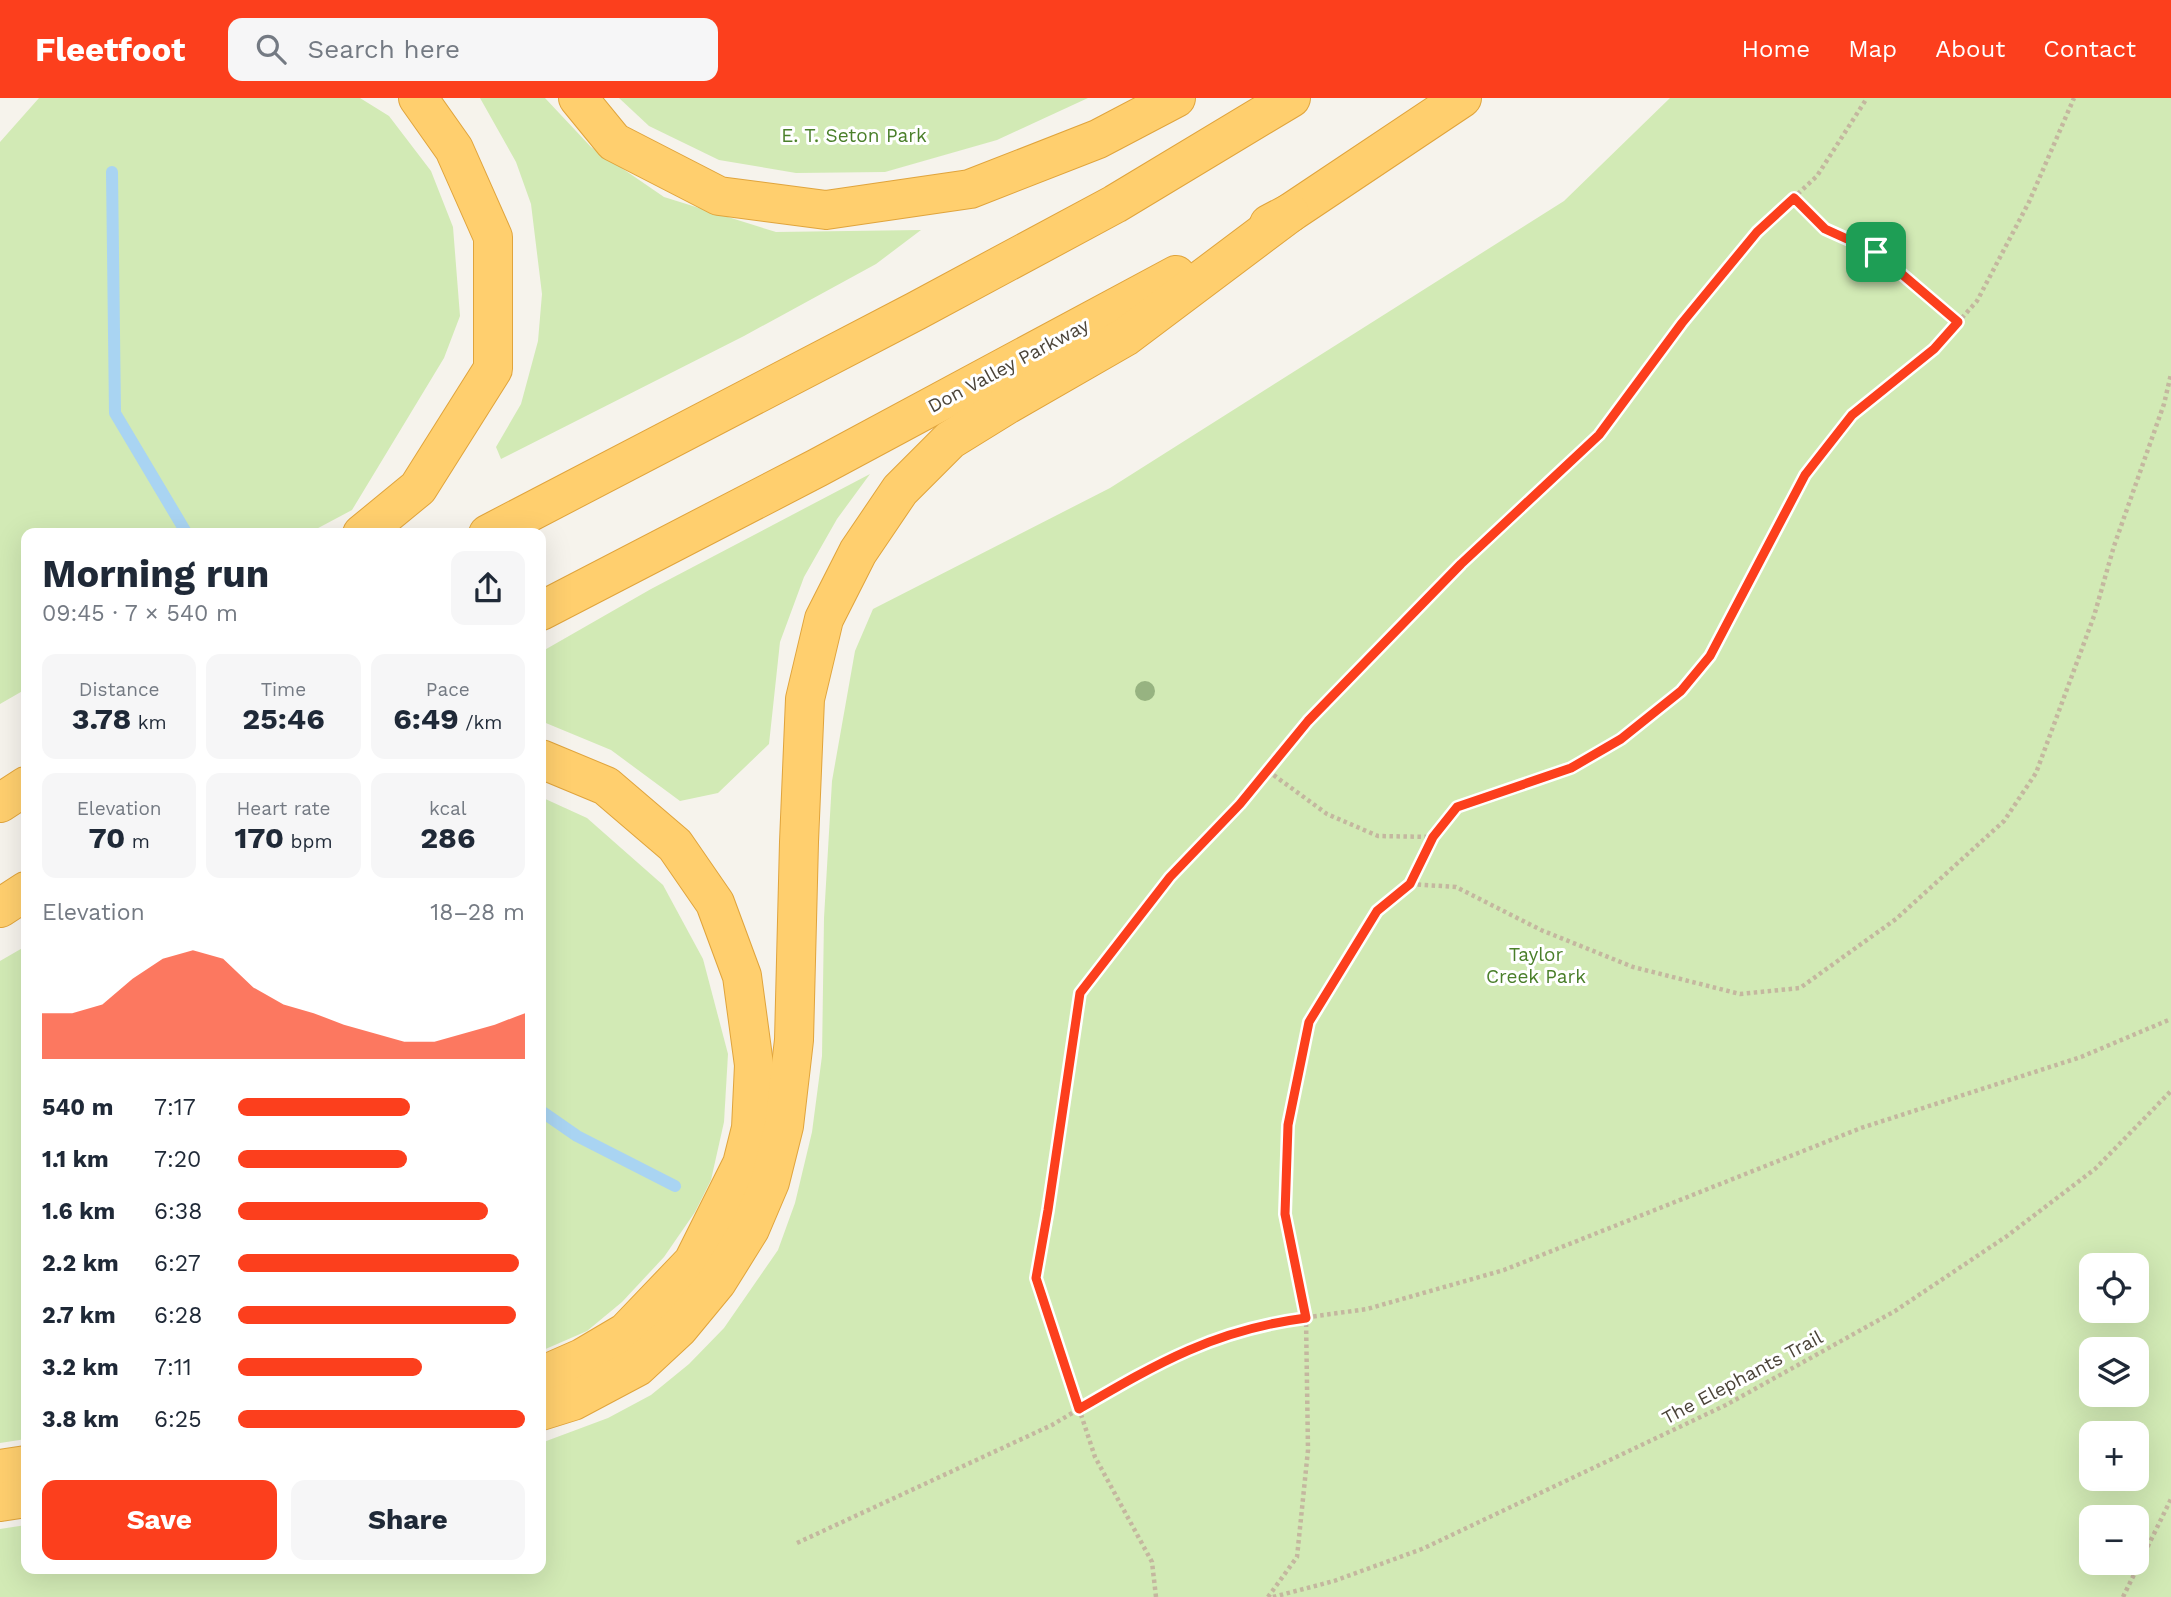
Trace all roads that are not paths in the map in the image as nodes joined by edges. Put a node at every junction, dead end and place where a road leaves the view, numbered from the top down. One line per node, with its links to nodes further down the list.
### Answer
1 (418, 98): 7 (highway)
2 (578, 98): 3 (highway)
3 (1176, 98)
4 (1291, 98): 8 (highway)
5 (1462, 98): 6 (highway, Don Valley Parkway)
6 (1290, 213): 9 (highway, Don Valley Parkway); 16 (highway)
7 (369, 528)
8 (499, 528)
9 (546, 608)
10 (546, 761): 15 (highway)
11 (21, 789): 12 (highway)
12 (0, 803)
13 (21, 894): 14 (highway)
14 (0, 908)
15 (546, 1374)
16 (546, 1409)
17 (21, 1466): 18 (highway)
18 (0, 1469)
19 (21, 1499): 20 (highway)
20 (0, 1502)

